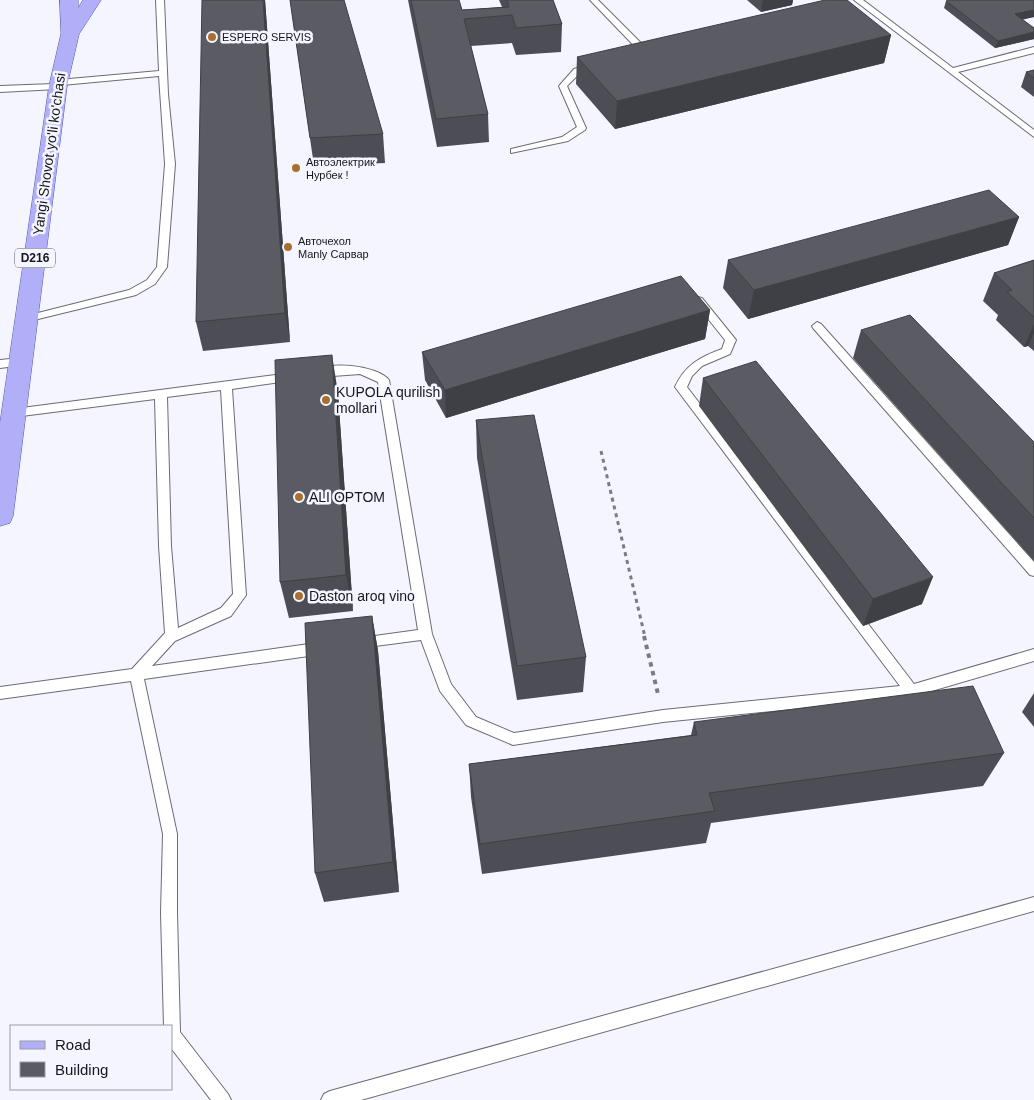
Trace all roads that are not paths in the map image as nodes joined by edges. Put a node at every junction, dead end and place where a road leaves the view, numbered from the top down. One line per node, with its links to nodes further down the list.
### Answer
1 (52, 0): 7 (main road)
2 (70, 0): 7 (main road, Yangi Shovot yo'li ko'chasi / D216)
3 (92, 0): 7 (main road)
4 (160, 0): 12 (lane)
5 (594, 0): 8 (lane)
6 (858, 0): 11 (lane)
7 (70, 34): 13 (main road, Yangi Shovot yo'li ko'chasi / D216)
8 (654, 50)
9 (1034, 50): 11 (lane)
10 (602, 64): 16 (lane)
11 (952, 71): 15 (lane)
12 (163, 73): 13 (lane); 18 (lane)
13 (58, 84): 14 (lane); 18 (main road, Yangi Shovot yo'li ko'chasi / D216)
14 (0, 90)
15 (1034, 134)
16 (514, 151)
17 (691, 292): 31 (lane)
18 (26, 319): 20 (main road, Yangi Shovot yo'li ko'chasi / D216)
19 (817, 326): 26 (lane)
20 (10, 364): 23 (main road, Yangi Shovot yo'li ko'chasi / D216)
21 (226, 385): 22 (lane); 27 (lane); 28 (lane)
22 (161, 394): 23 (lane); 28 (lane)
23 (14, 413): 24 (main road, Yangi Shovot yo'li ko'chasi / D216)
24 (3, 470): 25 (main road, Yangi Shovot yo'li ko'chasi / D216)
25 (0, 516)
26 (1034, 571)
27 (425, 634): 30 (lane); 31 (lane)
28 (172, 636): 30 (lane)
29 (1034, 655): 31 (lane)
30 (136, 674): 32 (lane); 34 (lane)
31 (911, 690)
32 (0, 693)
33 (1034, 904): 37 (lane)
34 (172, 1025)
35 (172, 1035): 36 (lane)
36 (222, 1100)
37 (330, 1100)

